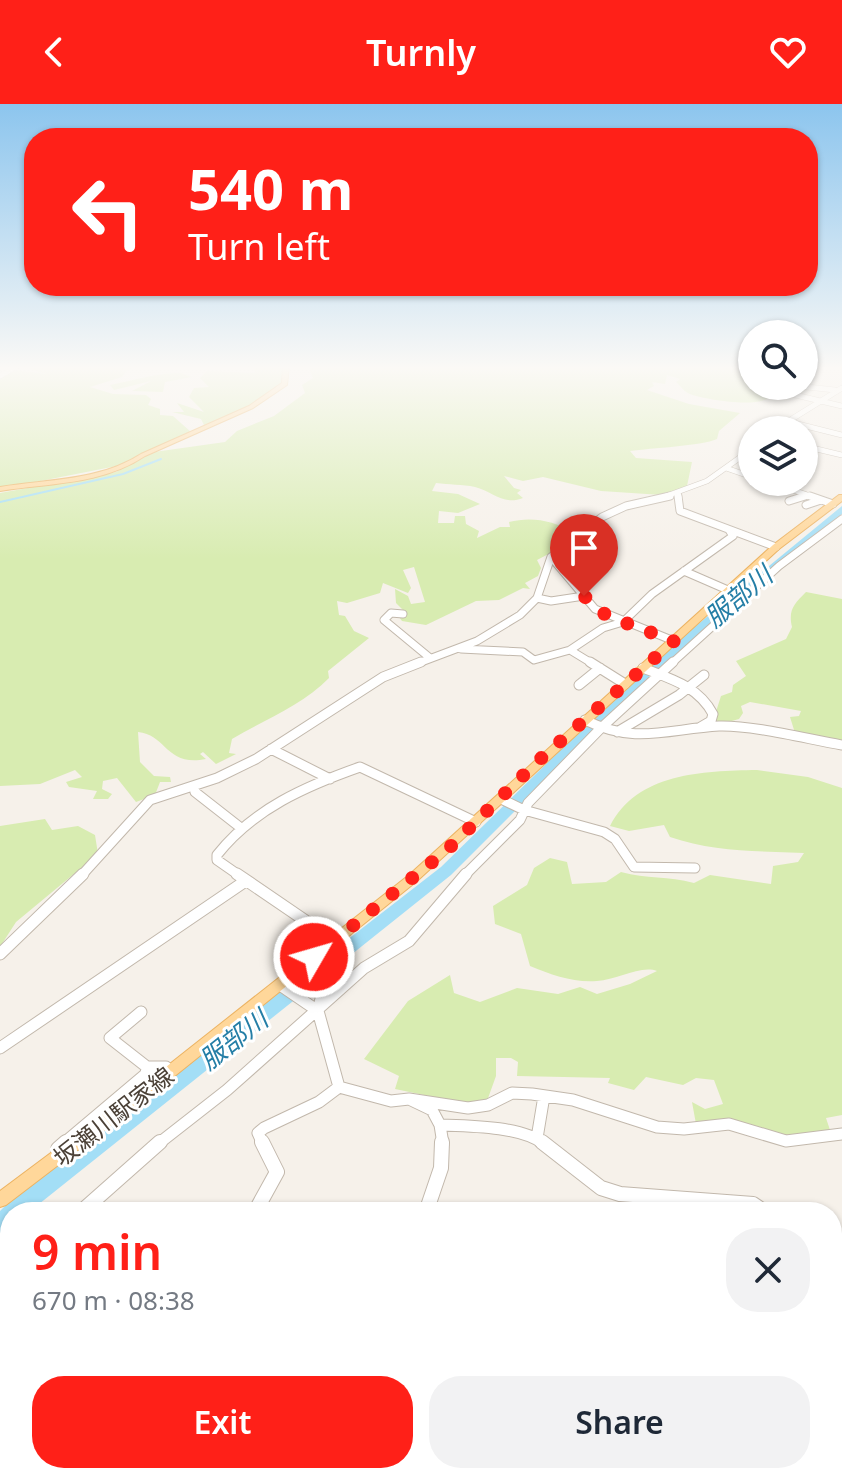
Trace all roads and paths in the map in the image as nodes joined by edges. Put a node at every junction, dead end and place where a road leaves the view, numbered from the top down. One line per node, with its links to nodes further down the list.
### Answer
1 (198, 430): 7 (main road)
2 (818, 449): 3 (street)
3 (842, 455)
4 (738, 459): 5 (street)
5 (726, 468): 6 (street); 8 (street)
6 (738, 472)
7 (0, 489)
8 (678, 493): 14 (street); 17 (street)
9 (806, 496): 11 (street)
10 (832, 500): 12 (street); 16 (main road, 坂瀬川駅家線)
11 (789, 501)
12 (806, 505)
13 (842, 519): 20 (street)
14 (729, 530): 15 (street); 16 (street); 18 (street)
15 (715, 536)
16 (776, 547): 19 (main road, 坂瀬川駅家線)
17 (551, 557): 21 (street); 22 (street)
18 (684, 571): 19 (street); 24 (street)
19 (737, 586): 20 (street); 25 (main road, 坂瀬川駅家線)
20 (756, 589): 31 (street)
21 (584, 596): 22 (street); 24 (street)
22 (537, 598): 26 (street)
23 (403, 614): 28 (street)
24 (623, 622): 25 (street); 27 (street)
25 (674, 641): 30 (main road, 坂瀬川駅家線)
26 (459, 647): 27 (street); 28 (street)
27 (570, 650): 29 (street)
28 (430, 658): 41 (street)
29 (600, 668): 33 (street); 34 (street)
30 (644, 669): 31 (street); 33 (main road, 坂瀬川駅家線)
31 (658, 674): 35 (street); 37 (street)
32 (704, 675): 35 (street)
33 (625, 684): 36 (main road, 坂瀬川駅家線)
34 (579, 685)
35 (689, 686): 38 (street); 39 (street)
36 (587, 721): 37 (street); 44 (main road, 坂瀬川駅家線)
37 (600, 727): 38 (street); 45 (street)
38 (617, 732): 39 (street)
39 (684, 732): 40 (street)
40 (842, 745)
41 (271, 749): 42 (street); 43 (street)
42 (330, 779): 46 (street); 47 (street)
43 (194, 786): 47 (street); 50 (street)
44 (503, 800): 45 (street); 46 (main road, 坂瀬川駅家線)
45 (521, 808): 48 (street); 53 (street)
46 (476, 822): 51 (main road, 坂瀬川駅家線)
47 (241, 828): 49 (street)
48 (695, 868)
49 (244, 882): 51 (street); 55 (street)
50 (0, 954)
51 (320, 963): 52 (main road, 坂瀬川駅家線); 53 (street)
52 (282, 987): 53 (street); 57 (main road, 坂瀬川駅家線)
53 (318, 1011): 58 (street); 66 (street)
54 (141, 1012): 56 (street)
55 (0, 1048)
56 (147, 1067): 57 (street); 64 (street)
57 (171, 1071): 64 (main road, 坂瀬川駅家線)
58 (339, 1087): 60 (street); 67 (street)
59 (544, 1096): 60 (street); 62 (street); 63 (street)
60 (409, 1099): 61 (street)
61 (440, 1125): 63 (street); 68 (street)
62 (842, 1134)
63 (537, 1138): 69 (street)
64 (47, 1168): 65 (main road, 坂瀬川駅家線)
65 (0, 1200)
66 (92, 1202)
67 (260, 1202)
68 (429, 1202)
69 (704, 1202)

